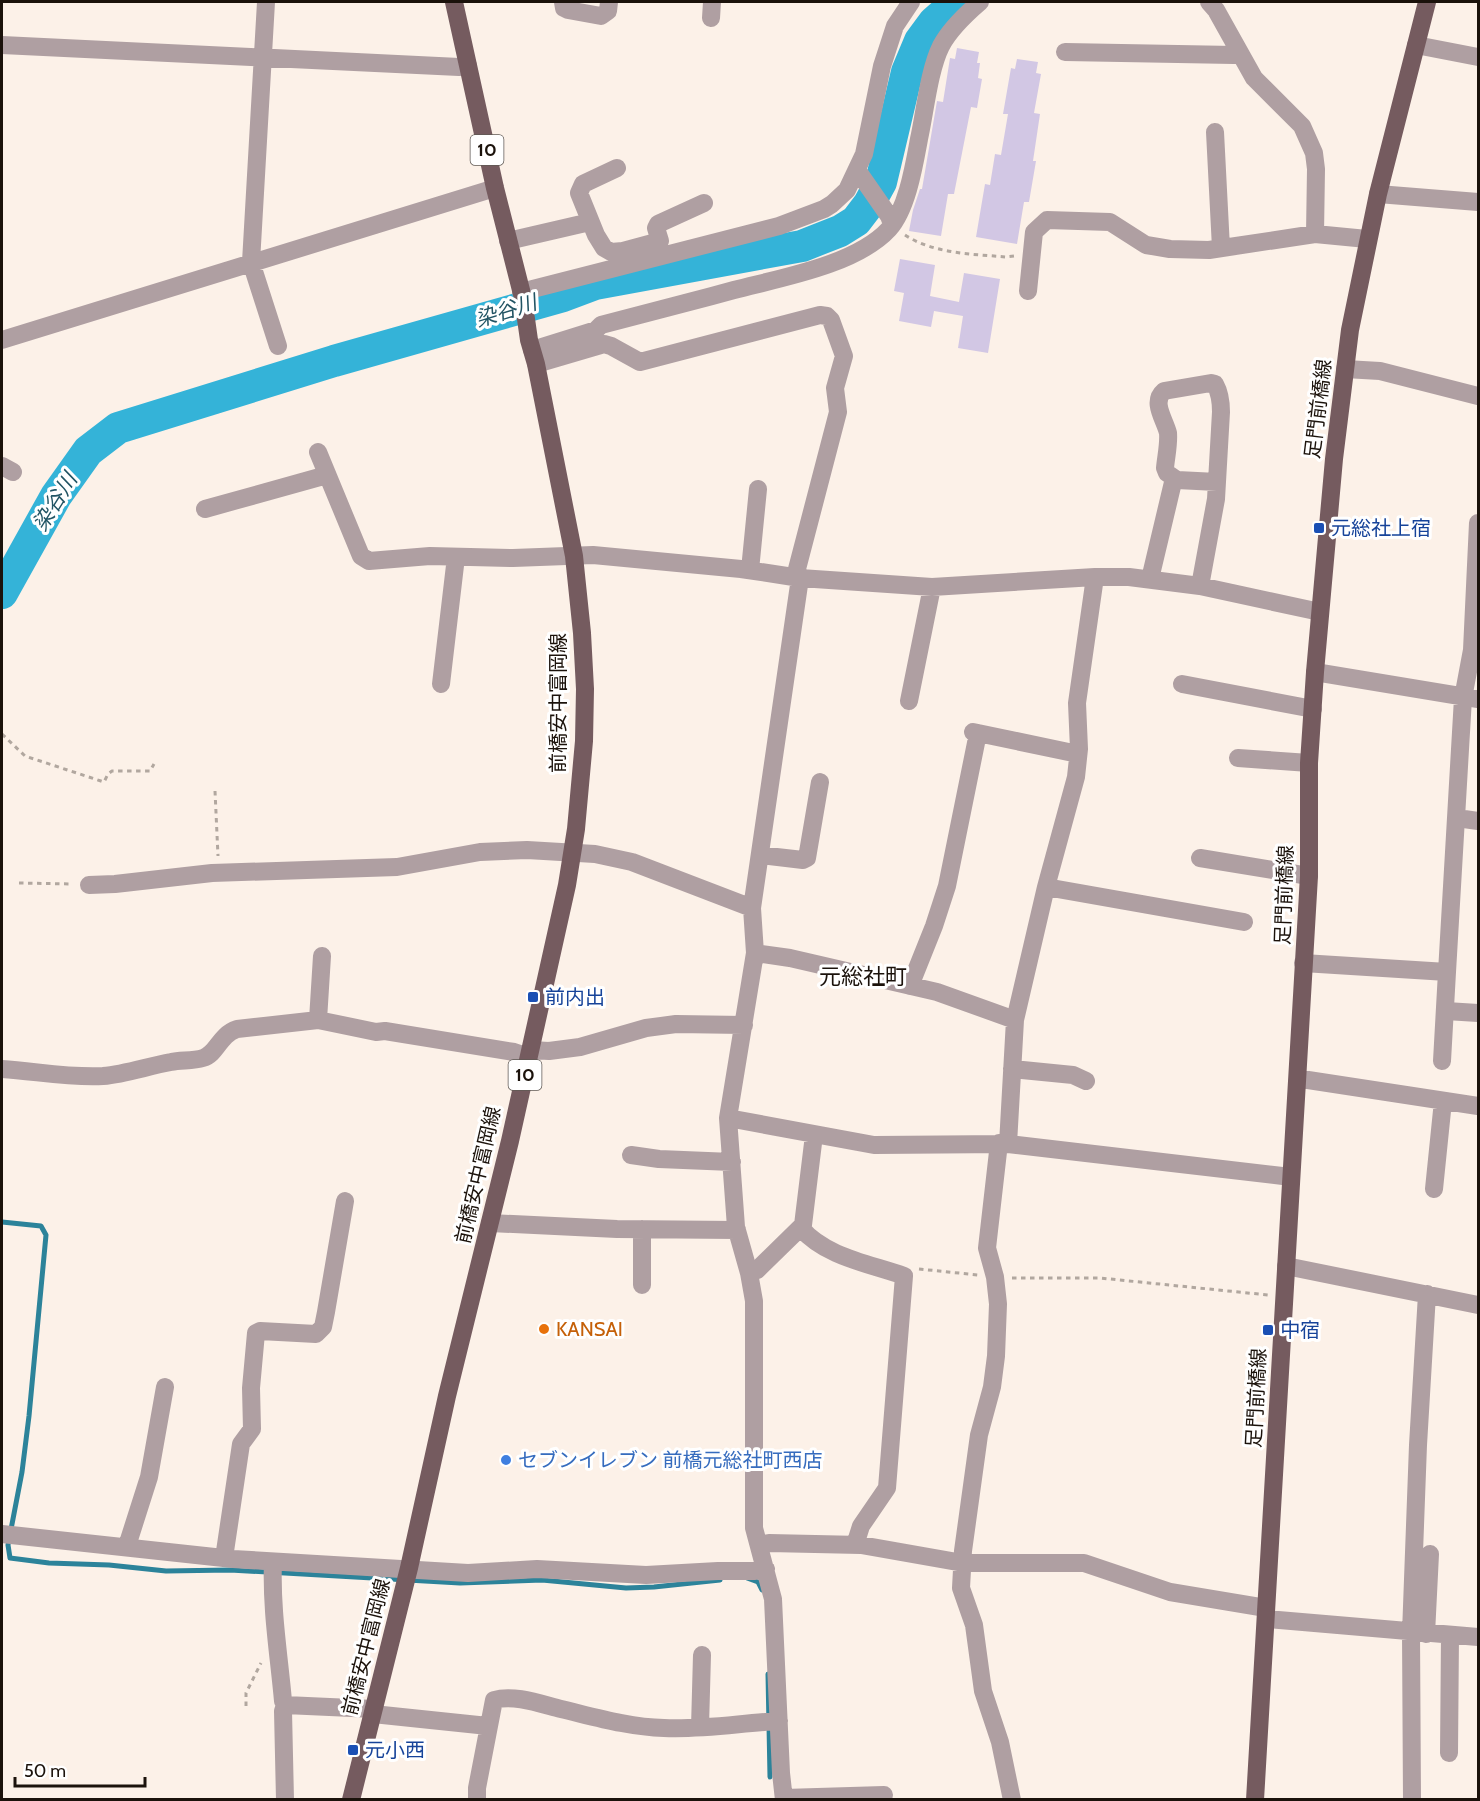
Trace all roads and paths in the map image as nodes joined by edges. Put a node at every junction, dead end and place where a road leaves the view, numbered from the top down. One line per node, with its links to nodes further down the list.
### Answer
1 (266, 2): 14 (street)
2 (454, 2): 15 (main road, 10)
3 (562, 2): 4 (street)
4 (609, 2)
5 (911, 2): 18 (street)
6 (980, 2): 23 (street)
7 (1209, 2): 12 (street)
8 (1427, 2): 10 (main road, 足門前橋線)
9 (2, 45): 14 (street)
10 (1416, 45): 13 (street); 20 (main road, 足門前橋線)
11 (1065, 52): 12 (street)
12 (1240, 54): 25 (street)
13 (1479, 57)
14 (262, 58): 15 (street); 30 (street)
15 (468, 66): 19 (main road, 10)
16 (1215, 132): 28 (street)
17 (617, 168): 24 (street)
18 (859, 172): 23 (street); 32 (street)
19 (495, 188): 27 (main road, 10); 30 (street)
20 (1378, 194): 21 (street); 26 (main road, 足門前橋線)
21 (1479, 202)
22 (704, 203): 24 (street)
23 (891, 220): 29 (path); 35 (street)
24 (590, 222): 27 (street)
25 (1315, 234): 26 (street); 28 (street)
26 (1367, 239): 36 (main road, 足門前橋線)
27 (508, 241): 32 (main road, 10)
28 (1221, 248): 29 (street)
29 (1032, 255): 31 (street)
30 (251, 262): 33 (street); 34 (street)
31 (1028, 291)
32 (522, 295): 35 (main road, 10)
33 (2, 340)
34 (278, 346)
35 (532, 351): 45 (main road, 前橋安中富岡線 / 10); 49 (street)
36 (1345, 369): 37 (street); 53 (main road, 足門前橋線)
37 (1479, 396)
38 (318, 452): 39 (street)
39 (327, 475): 43 (street); 46 (street)
40 (1174, 478): 41 (street); 41 (street); 50 (street)
41 (1217, 482): 51 (street)
42 (758, 489): 47 (street)
43 (205, 509)
44 (1479, 523): 54 (street)
45 (574, 556): 46 (street); 47 (street); 70 (main road, 前橋安中富岡線 / 10)
46 (456, 557): 56 (street)
47 (750, 570): 49 (street)
48 (1095, 577): 50 (street); 52 (street); 62 (street)
49 (800, 578): 52 (street); 71 (street)
50 (1150, 579): 51 (street)
51 (1200, 586): 53 (street)
52 (932, 587): 59 (street)
53 (1320, 612): 55 (main road, 足門前橋線)
54 (1475, 650): 58 (street)
55 (1315, 672): 58 (street); 60 (main road, 足門前橋線)
56 (441, 684)
57 (1182, 684): 60 (street)
58 (1471, 698): 68 (street)
59 (909, 701)
60 (1312, 709): 64 (main road, 足門前橋線)
61 (2, 734): 65 (path)
62 (1078, 754): 77 (street); 84 (street)
63 (1238, 758): 64 (street)
64 (1309, 763): 74 (main road, 足門前橋線)
65 (154, 764)
66 (820, 782): 71 (street)
67 (215, 791): 73 (path)
68 (1457, 818): 69 (street); 83 (street)
69 (1479, 821)
70 (573, 854): 73 (street); 78 (street); 90 (main road, 前橋安中富岡線 / 10)
71 (760, 855): 78 (street)
72 (1200, 858): 74 (street)
73 (219, 872): 76 (street)
74 (1309, 876): 82 (main road, 足門前橋線)
75 (19, 883): 76 (path)
76 (89, 885)
77 (1046, 888): 79 (street); 88 (street)
78 (752, 908): 80 (street)
79 (1244, 922)
80 (755, 953): 84 (street); 89 (street)
81 (322, 956): 87 (street)
82 (1304, 963): 83 (street); 94 (main road, 足門前橋線)
83 (1448, 972): 85 (street)
84 (910, 986): 88 (street)
85 (1446, 1011): 86 (street); 91 (street)
86 (1479, 1013)
87 (318, 1020): 90 (street); 93 (street)
88 (1015, 1020): 92 (street)
89 (744, 1025): 90 (street); 98 (street)
90 (530, 1053): 106 (main road, 前橋安中富岡線 / 10)
91 (1442, 1061)
92 (1012, 1069): 95 (street); 100 (street)
93 (2, 1070)
94 (1298, 1080): 96 (street); 103 (main road, 足門前橋線)
95 (1086, 1081)
96 (1443, 1101): 97 (street); 104 (street)
97 (1479, 1106)
98 (728, 1118): 99 (street); 102 (street)
99 (814, 1135): 100 (street); 107 (street)
100 (1003, 1144): 103 (street); 113 (street)
101 (631, 1155): 102 (street)
102 (732, 1162): 109 (street)
103 (1291, 1177): 110 (main road, 足門前橋線)
104 (1434, 1190)
105 (345, 1201): 124 (street)
106 (490, 1223): 108 (street); 127 (main road, 前橋安中富岡線 / 10)
107 (801, 1228): 111 (street); 112 (street)
108 (642, 1229): 109 (street); 114 (street)
109 (737, 1230): 111 (street)
110 (1286, 1266): 115 (street); 116 (main road, 足門前橋線)
111 (749, 1273): 120 (street)
112 (904, 1276): 113 (path); 121 (street)
113 (995, 1277): 116 (path); 126 (street)
114 (642, 1285)
115 (1427, 1294): 117 (street); 130 (street)
116 (1285, 1296): 129 (main road, 足門前橋線)
117 (1479, 1305)
118 (165, 1387): 122 (street)
119 (2, 1534): 122 (street)
120 (759, 1545): 121 (street); 128 (street)
121 (855, 1545): 126 (street)
122 (127, 1546): 124 (street)
123 (1430, 1554): 130 (street)
124 (224, 1558): 125 (street)
125 (273, 1562): 127 (street); 135 (street)
126 (963, 1563): 129 (street); 147 (street)
127 (409, 1568): 128 (street); 137 (main road, 前橋安中富岡線 / 10)
128 (766, 1569): 138 (street)
129 (1266, 1614): 130 (street); 148 (main road, 足門前橋線)
130 (1419, 1633): 131 (street); 149 (street)
131 (1450, 1635): 132 (street); 141 (street)
132 (1479, 1637)
133 (702, 1655): 140 (street)
134 (262, 1660): 136 (path)
135 (285, 1705): 137 (street); 144 (street)
136 (246, 1706)
137 (374, 1711): 139 (street); 145 (main road, 前橋安中富岡線 / 10)
138 (779, 1721): 140 (street); 143 (street)
139 (488, 1726): 140 (street); 146 (street)
140 (700, 1727)
141 (1449, 1753)
142 (884, 1795): 143 (street)
143 (784, 1799)
144 (285, 1800)
145 (351, 1800)
146 (477, 1800)
147 (1012, 1800)
148 (1255, 1800)
149 (1412, 1800)

